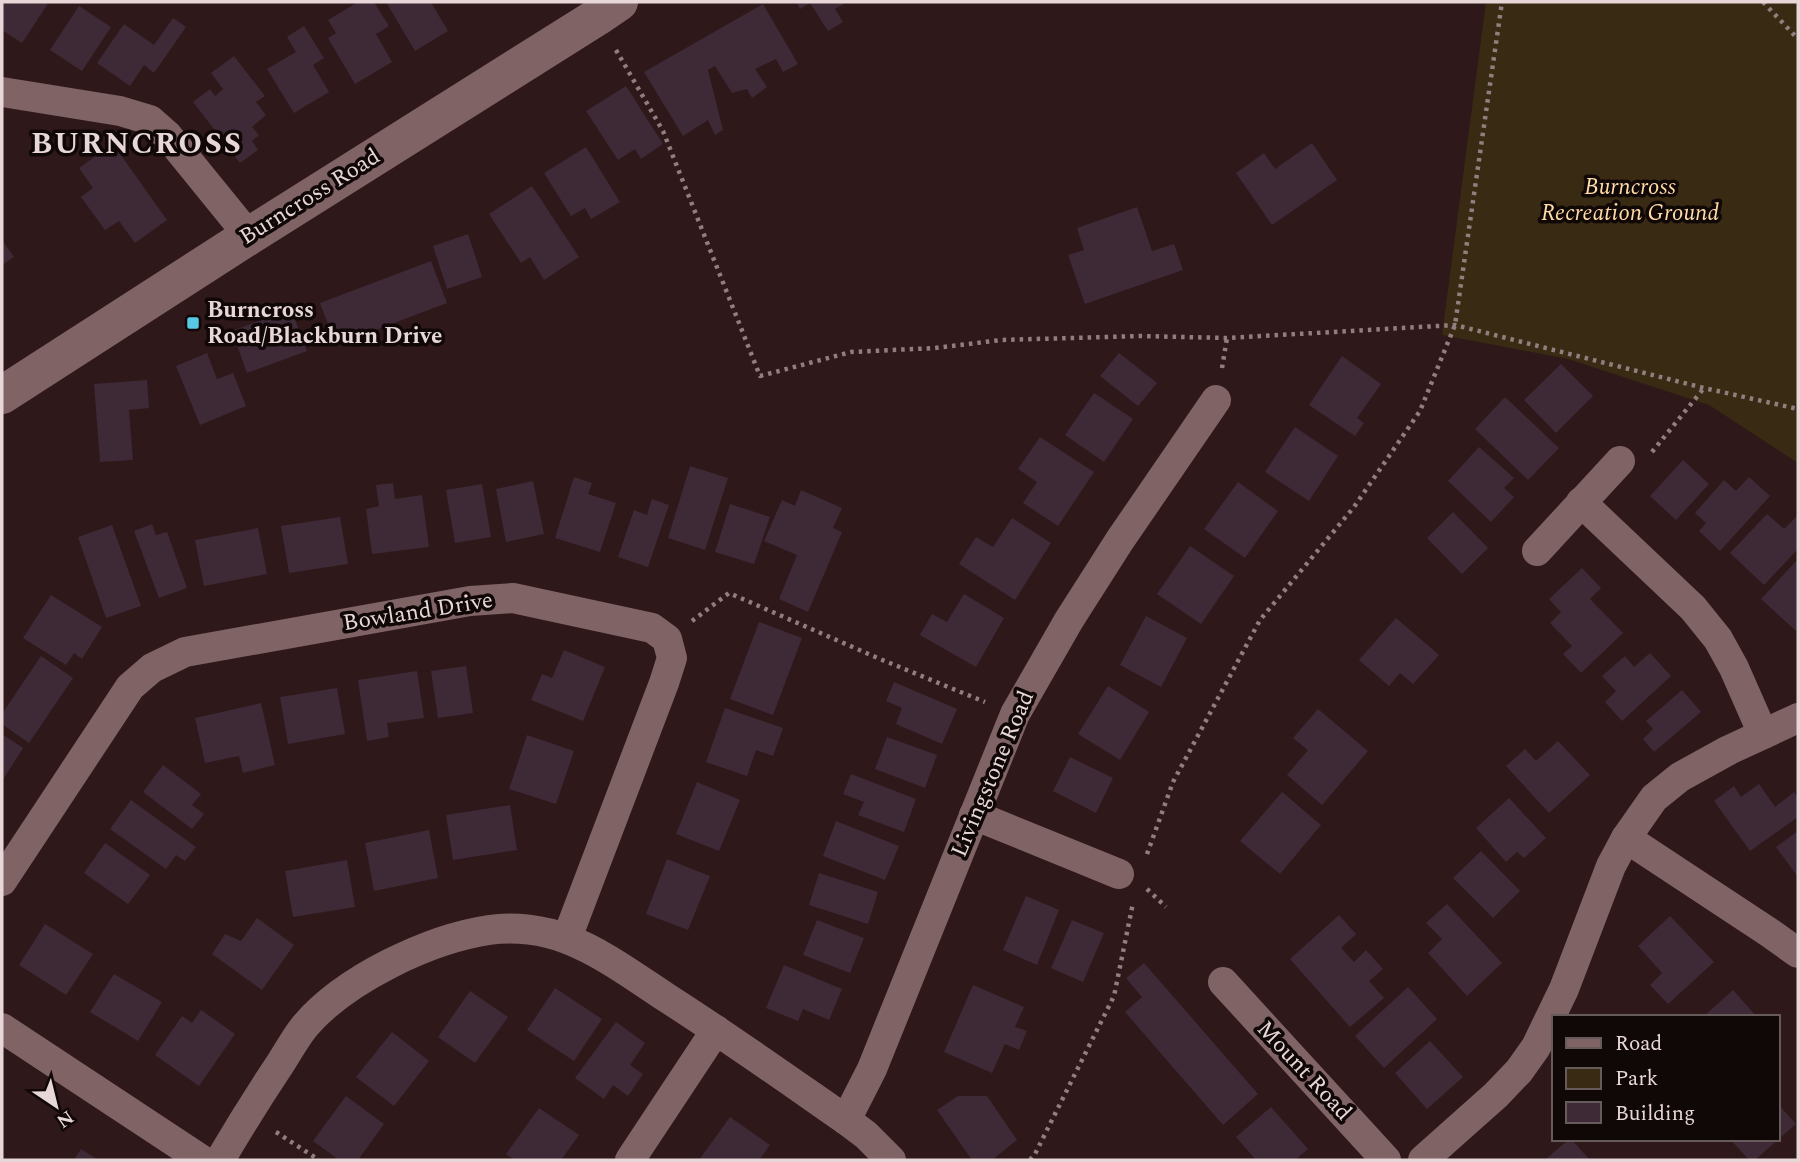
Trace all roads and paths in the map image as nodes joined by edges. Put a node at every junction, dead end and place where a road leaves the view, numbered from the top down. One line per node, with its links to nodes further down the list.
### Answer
1 (1502, 2): 7 (path)
2 (1763, 2): 4 (path)
3 (608, 10): 6 (main road, Burncross Road); 7 (path)
4 (1798, 39)
5 (2, 92): 6 (street)
6 (248, 236): 9 (main road, Burncross Road)
7 (1455, 325): 8 (path); 21 (path)
8 (1704, 388): 11 (path); 12 (path)
9 (2, 395)
10 (1216, 400): 16 (street, Livingstone Road)
11 (1798, 409)
12 (1620, 460): 13 (street)
13 (1581, 502): 14 (street); 18 (street)
14 (1537, 551)
15 (667, 639): 16 (path); 22 (street, Bowland Drive); 24 (street)
16 (1015, 714): 19 (street, Livingstone Road)
17 (1798, 718): 18 (street)
18 (1763, 734): 20 (street)
19 (974, 815): 23 (street); 30 (street, Livingstone Road)
20 (1626, 838): 25 (street); 38 (street)
21 (1147, 855)
22 (2, 881)
23 (1127, 883): 36 (path)
24 (567, 938): 28 (street); 29 (street)
25 (1798, 953)
26 (1223, 982): 37 (street, Mount Road)
27 (2, 1028): 31 (street)
28 (716, 1030): 30 (street); 34 (street)
29 (247, 1113): 32 (street); 33 (path)
30 (846, 1120): 35 (street)
31 (202, 1160)
32 (220, 1160)
33 (319, 1160)
34 (630, 1160)
35 (891, 1160)
36 (1030, 1160)
37 (1386, 1160)
38 (1423, 1160)

